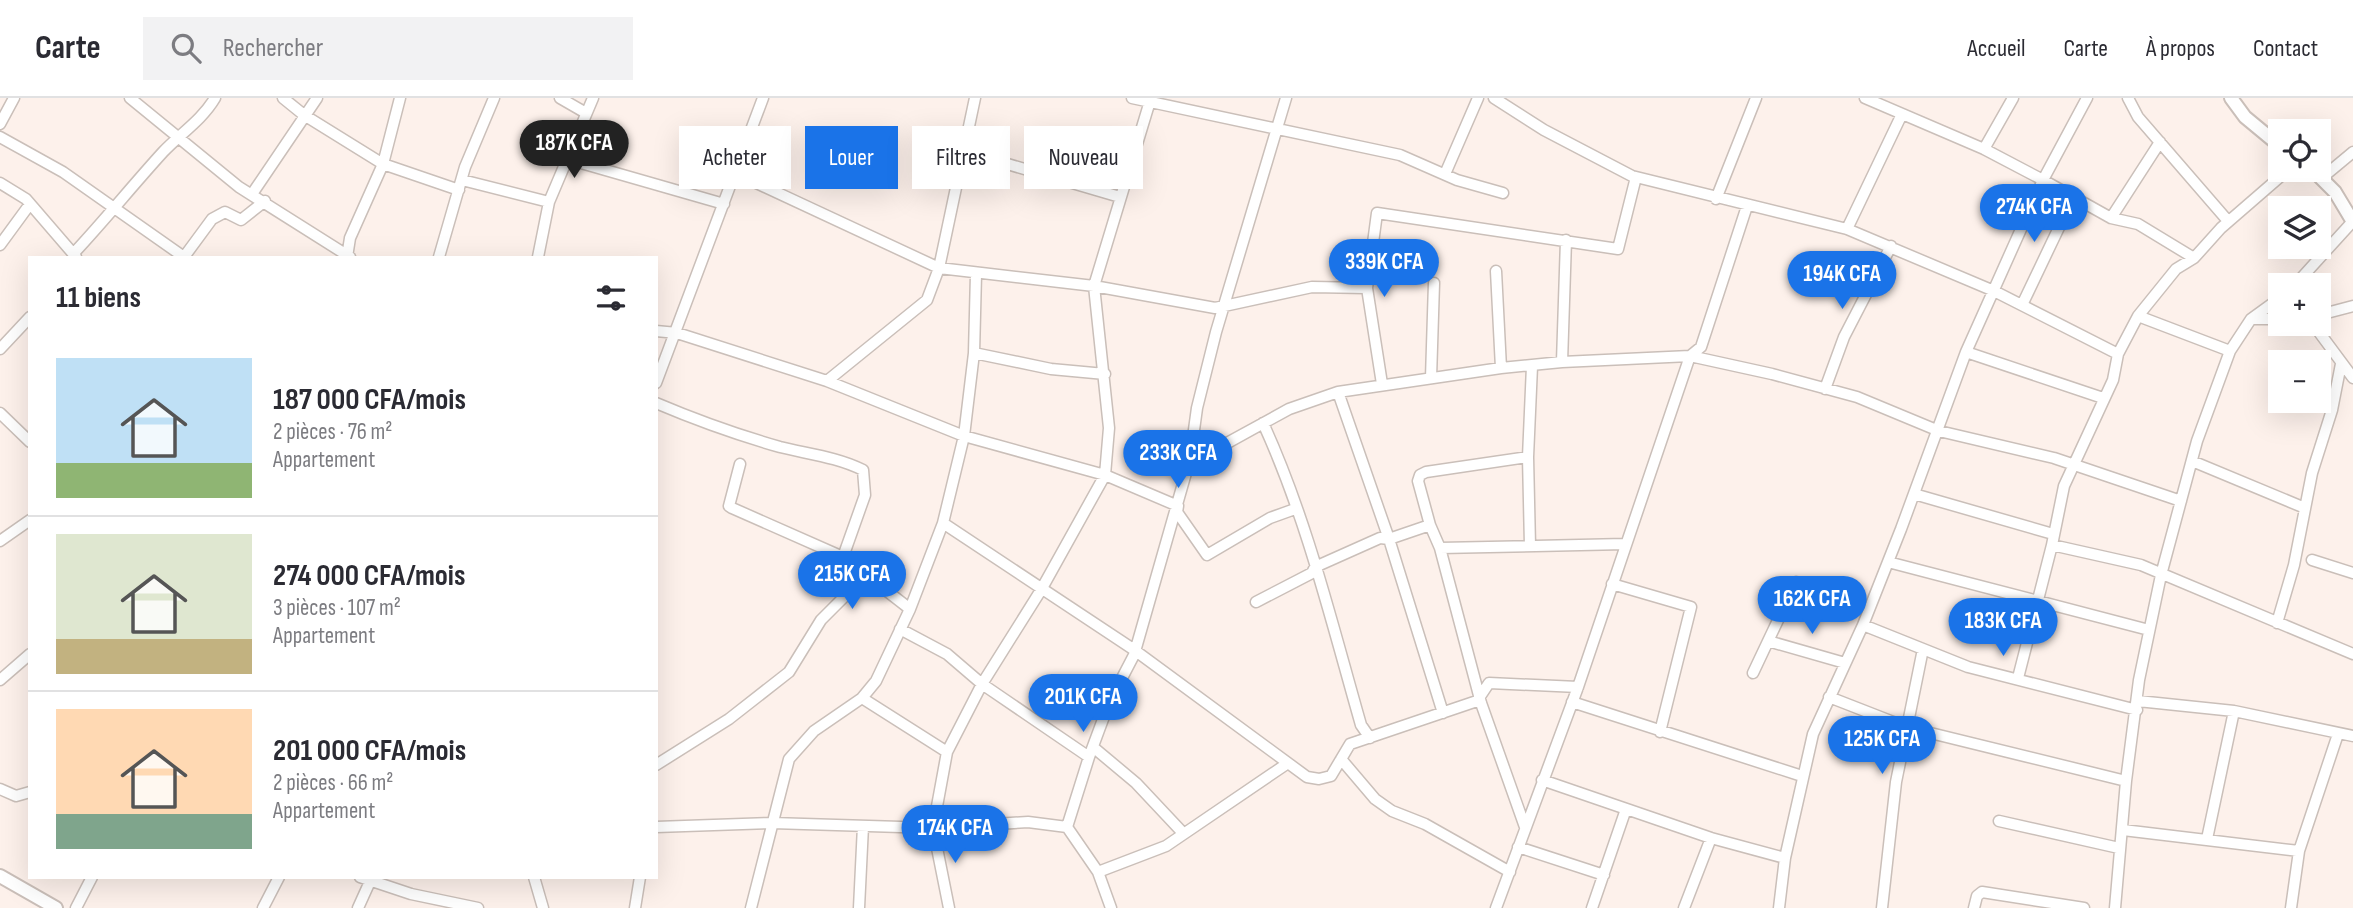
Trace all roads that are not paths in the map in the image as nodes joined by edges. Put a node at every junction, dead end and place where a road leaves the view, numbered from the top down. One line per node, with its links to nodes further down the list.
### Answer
1 (14, 98): 27 (street)
2 (130, 98): 33 (street)
3 (215, 98): 33 (street)
4 (283, 98): 26 (street)
5 (317, 98): 26 (street)
6 (400, 98): 38 (street)
7 (494, 98): 47 (street)
8 (560, 98): 24 (street)
9 (593, 98): 24 (street)
10 (762, 98): 28 (street)
11 (975, 98): 29 (street)
12 (1132, 98): 13 (street)
13 (1137, 98): 23 (street)
14 (1286, 98): 30 (street)
15 (1478, 98): 41 (street)
16 (1494, 98): 42 (street)
17 (1756, 98): 55 (street)
18 (1865, 98): 25 (street)
19 (2013, 98): 35 (street)
20 (2087, 98): 43 (street)
21 (2128, 98): 34 (street)
22 (2231, 98): 31 (street)
23 (1150, 101): 30 (street); 54 (street)
24 (586, 113): 37 (street)
25 (1902, 114): 35 (street); 65 (street)
26 (304, 115): 38 (street); 52 (street)
27 (0, 124)
28 (752, 126)
29 (969, 126)
30 (1279, 130): 41 (street); 85 (street)
31 (2268, 136)
32 (0, 137): 61 (street)
33 (181, 137): 52 (street); 61 (street)
34 (2160, 142): 62 (street); 63 (street)
35 (1984, 149): 43 (street)
36 (2353, 152): 40 (street)
37 (566, 159): 57 (street); 58 (street)
38 (383, 164): 47 (street); 73 (street)
39 (1010, 165): 54 (street)
40 (2331, 165)
41 (1445, 174): 51 (street)
42 (1636, 177): 55 (street); 66 (street)
43 (2043, 180): 53 (street); 84 (street)
44 (2274, 182): 63 (street)
45 (2324, 182): 64 (street)
46 (0, 183): 59 (street)
47 (460, 185): 57 (street); 74 (street)
48 (729, 189): 58 (street)
49 (769, 189): 77 (street)
50 (955, 189): 77 (street)
51 (1503, 193)
52 (252, 194): 56 (street)
53 (2074, 195): 62 (street); 86 (street)
54 (1120, 197): 82 (street)
55 (1716, 199): 60 (street)
56 (265, 201): 71 (street); 72 (street)
57 (549, 202): 75 (street)
58 (724, 204): 95 (street)
59 (30, 205): 67 (street); 69 (street)
60 (1747, 206): 65 (street); 102 (street)
61 (114, 210): 69 (street); 70 (street)
62 (2111, 218): 76 (street)
63 (2228, 221): 76 (street)
64 (2353, 222): 79 (street)
65 (1847, 229): 68 (street)
66 (1566, 240): 83 (street); 103 (street)
67 (0, 245)
68 (1891, 246): 84 (street); 113 (street)
69 (74, 256)
70 (183, 256)
71 (185, 256)
72 (347, 256)
73 (348, 256)
74 (439, 256)
75 (538, 256)
76 (2194, 258): 90 (street)
77 (939, 268): 80 (street); 111 (street)
78 (1496, 271): 106 (street)
79 (2306, 273)
80 (976, 274): 82 (street); 100 (street)
81 (1434, 283): 109 (street)
82 (1094, 286): 85 (street); 107 (street)
83 (1367, 288): 85 (street); 112 (street)
84 (1994, 291): 86 (street); 99 (street)
85 (1224, 305): 123 (street)
86 (2022, 305): 101 (street)
87 (2353, 306): 89 (street)
88 (2268, 307): 93 (street)
89 (2331, 312)
90 (2138, 316): 98 (street); 101 (street)
91 (2268, 318): 93 (street)
92 (28, 319): 97 (street)
93 (2252, 319): 98 (street)
94 (658, 331): 95 (street)
95 (677, 333): 108 (street); 111 (street)
96 (2322, 336): 104 (street)
97 (0, 349)
98 (2231, 351): 124 (street)
99 (1966, 352): 115 (street); 119 (street)
100 (974, 353): 107 (street); 120 (street)
101 (2118, 354): 115 (street)
102 (1690, 356): 103 (street); 113 (street); 139 (street)
103 (1562, 362): 105 (street)
104 (2341, 364): 110 (street); 131 (street)
105 (1532, 366): 106 (street); 122 (street)
106 (1501, 368): 109 (street)
107 (1105, 374): 127 (street)
108 (658, 378)
109 (1431, 378): 112 (street)
110 (2353, 378)
111 (827, 381): 120 (street)
112 (1382, 384): 114 (street)
113 (1825, 389): 119 (street)
114 (1338, 392): 118 (street); 136 (street)
115 (2103, 398): 126 (street)
116 (658, 404): 142 (street)
117 (0, 414): 121 (street)
118 (1264, 423): 123 (street); 132 (street)
119 (1939, 431): 126 (street); 128 (street)
120 (964, 436): 127 (street); 134 (street)
121 (28, 440)
122 (1528, 457): 135 (street); 140 (street)
123 (1190, 459): 130 (street)
124 (2192, 461): 129 (street); 131 (street)
125 (740, 464): 142 (street)
126 (2073, 464): 129 (street); 137 (street)
127 (1105, 475): 130 (street); 151 (street)
128 (1914, 494): 137 (street); 144 (street)
129 (2181, 501): 148 (street)
130 (1178, 506): 132 (street); 160 (street)
131 (2305, 508): 155 (street)
132 (1295, 509): 145 (street)
133 (28, 521): 138 (street)
134 (943, 523): 151 (street); 154 (street)
135 (1430, 526): 136 (street); 141 (street)
136 (1389, 539): 145 (street); 176 (street)
137 (2053, 539): 148 (street); 152 (street)
138 (0, 541)
139 (1625, 544): 140 (street); 150 (street)
140 (1530, 546): 141 (street)
141 (1440, 548): 170 (street)
142 (843, 557): 147 (street)
143 (2312, 560): 146 (street)
144 (1888, 562): 152 (street); 156 (street)
145 (1315, 567): 153 (street); 181 (street)
146 (2353, 573)
147 (867, 574): 154 (street); 186 (street)
148 (2161, 575): 155 (street); 158 (street)
149 (1796, 582): 159 (street)
150 (1612, 584): 169 (street); 178 (street)
151 (1041, 590): 160 (street); 168 (street)
152 (2036, 601): 158 (street); 166 (street)
153 (1256, 603)
154 (911, 609): 157 (street)
155 (2277, 623): 162 (street)
156 (1863, 625): 161 (street); 164 (street)
157 (900, 629): 168 (street); 171 (street)
158 (2149, 630): 174 (street)
159 (1768, 640): 164 (street); 165 (street)
160 (1133, 649): 183 (street); 185 (street)
161 (1923, 649): 166 (street); 177 (street)
162 (2353, 654)
163 (28, 656): 167 (street)
164 (1845, 663): 172 (street)
165 (1753, 673)
166 (2018, 678): 174 (street)
167 (0, 680)
168 (982, 684): 182 (street); 183 (street)
169 (1578, 687): 170 (street); 173 (street)
170 (1481, 695): 176 (street); 198 (street)
171 (862, 698): 182 (street); 194 (street)
172 (1829, 698): 177 (street); 187 (street)
173 (1572, 702): 178 (street); 188 (street)
174 (2138, 705): 175 (street); 189 (street)
175 (2234, 711): 179 (street); 203 (street)
176 (1443, 712): 181 (street)
177 (1906, 727): 189 (street); 233 (street)
178 (1660, 732): 187 (street)
179 (2338, 734): 180 (street); 206 (street)
180 (2353, 736)
181 (1370, 738): 184 (street)
182 (947, 752): 199 (street)
183 (1091, 752): 197 (street); 201 (street)
184 (1341, 759): 185 (street); 209 (street)
185 (1288, 763): 201 (street)
186 (658, 764)
187 (1802, 776): 207 (street)
188 (1542, 780): 192 (street); 198 (street)
189 (2126, 781): 200 (street)
190 (0, 789): 191 (street)
191 (28, 793)
192 (1626, 809): 202 (street); 210 (street)
193 (1999, 821): 205 (street)
194 (772, 823): 195 (street); 196 (street); 226 (street)
195 (863, 826): 199 (street); 227 (street)
196 (658, 827)
197 (1067, 827): 199 (street); 208 (street)
198 (1525, 827): 204 (street)
199 (933, 828): 228 (street)
200 (2123, 830): 203 (street); 205 (street)
201 (1183, 833): 208 (street)
202 (1711, 838): 207 (street); 231 (street)
203 (2207, 839): 206 (street)
204 (1518, 847): 209 (street); 210 (street)
205 (2119, 848): 236 (street)
206 (2299, 851): 237 (street)
207 (1785, 858): 232 (street)
208 (1098, 872): 229 (street)
209 (1510, 872): 218 (street)
210 (1604, 875): 230 (street)
211 (0, 876): 219 (street)
212 (91, 879): 220 (street)
213 (278, 879): 221 (street)
214 (368, 879): 222 (street)
215 (371, 879): 223 (street)
216 (535, 879): 224 (street)
217 (640, 879): 225 (street)
218 (1498, 907)
219 (55, 908)
220 (76, 908)
221 (264, 908)
222 (358, 908)
223 (478, 908)
224 (543, 908)
225 (635, 908)
226 (751, 908)
227 (859, 908)
228 (949, 908)
229 (1111, 908)
230 (1592, 908)
231 (1684, 908)
232 (1779, 908)
233 (1881, 908)
234 (1974, 908): 235 (street)
235 (2084, 908)
236 (2115, 908)
237 (2291, 908)

